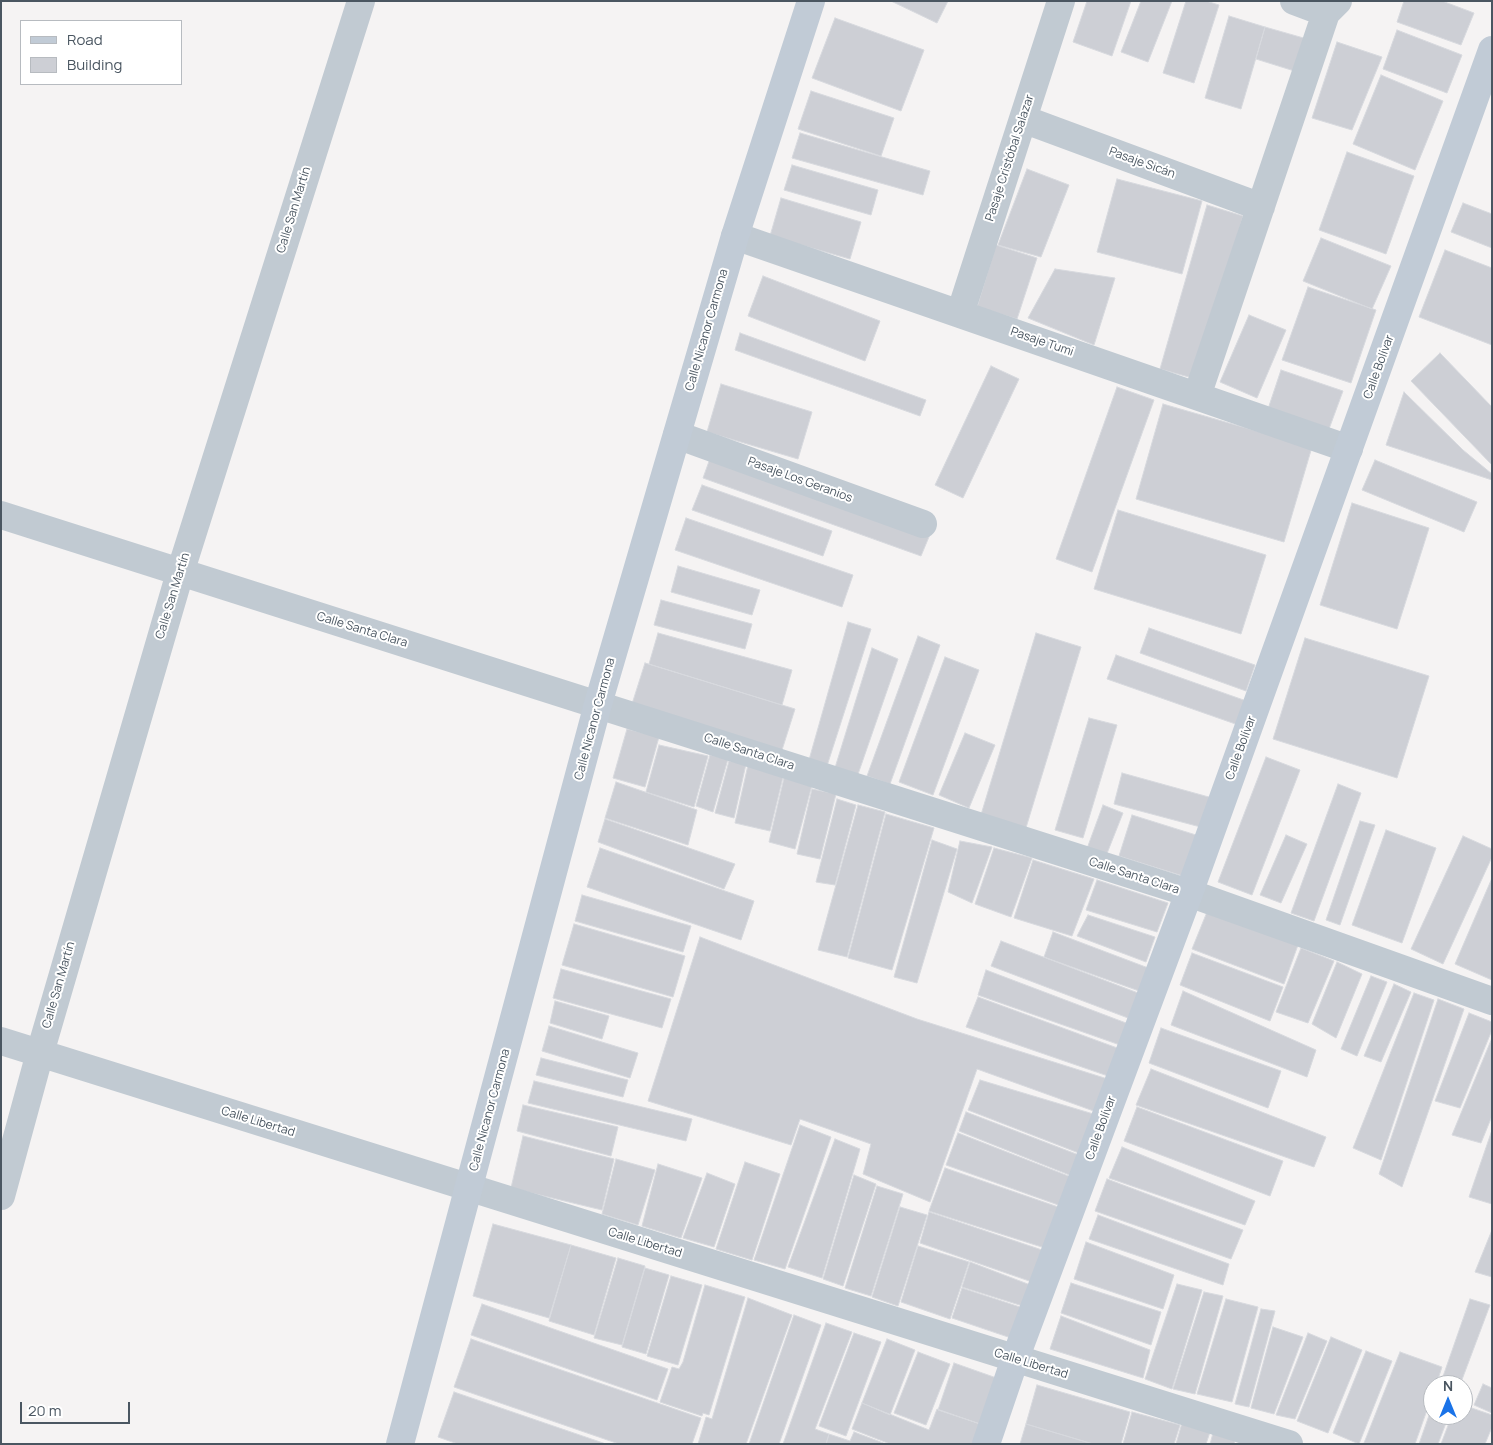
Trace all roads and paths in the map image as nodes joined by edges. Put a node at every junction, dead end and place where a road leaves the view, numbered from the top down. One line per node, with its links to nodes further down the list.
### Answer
1 (361, 1): 15 (street, Calle San Martín)
2 (811, 1): 8 (street, Calle Nicanor Carmona)
3 (1061, 1): 6 (street, Pasaje Cristóbal Salazar)
4 (1312, 4): 7 (street)
5 (1492, 50): 12 (street, Calle Bolívar)
6 (1023, 119): 7 (street, Pasaje Sicán); 9 (street, Pasaje Cristóbal Salazar)
7 (1261, 207): 10 (street)
8 (735, 236): 9 (street, Pasaje Tumi); 11 (street, Calle Nicanor Carmona)
9 (960, 314): 10 (street, Pasaje Tumi)
10 (1197, 396): 12 (street, Pasaje Tumi)
11 (677, 435): 14 (street, Pasaje Los Geranios); 16 (street, Calle Nicanor Carmona)
12 (1349, 448): 17 (street, Calle Bolívar)
13 (1, 515): 15 (street, Calle Santa Clara)
14 (923, 524)
15 (180, 573): 16 (street, Calle Santa Clara); 20 (street, Calle San Martín)
16 (598, 704): 17 (street, Calle Santa Clara); 21 (street, Calle Nicanor Carmona)
17 (1189, 893): 18 (street, Calle Santa Clara); 23 (street, Calle Bolívar)
18 (1492, 1001)
19 (1, 1041): 20 (street, Calle Libertad)
20 (40, 1053): 21 (street, Calle Libertad); 22 (street, Calle San Martín)
21 (469, 1188): 23 (street, Calle Libertad); 24 (street, Calle Nicanor Carmona)
22 (1, 1196)
23 (1015, 1359): 25 (street, Calle Bolívar); 26 (street, Calle Libertad)
24 (400, 1444)
25 (986, 1444)
26 (1289, 1444)

